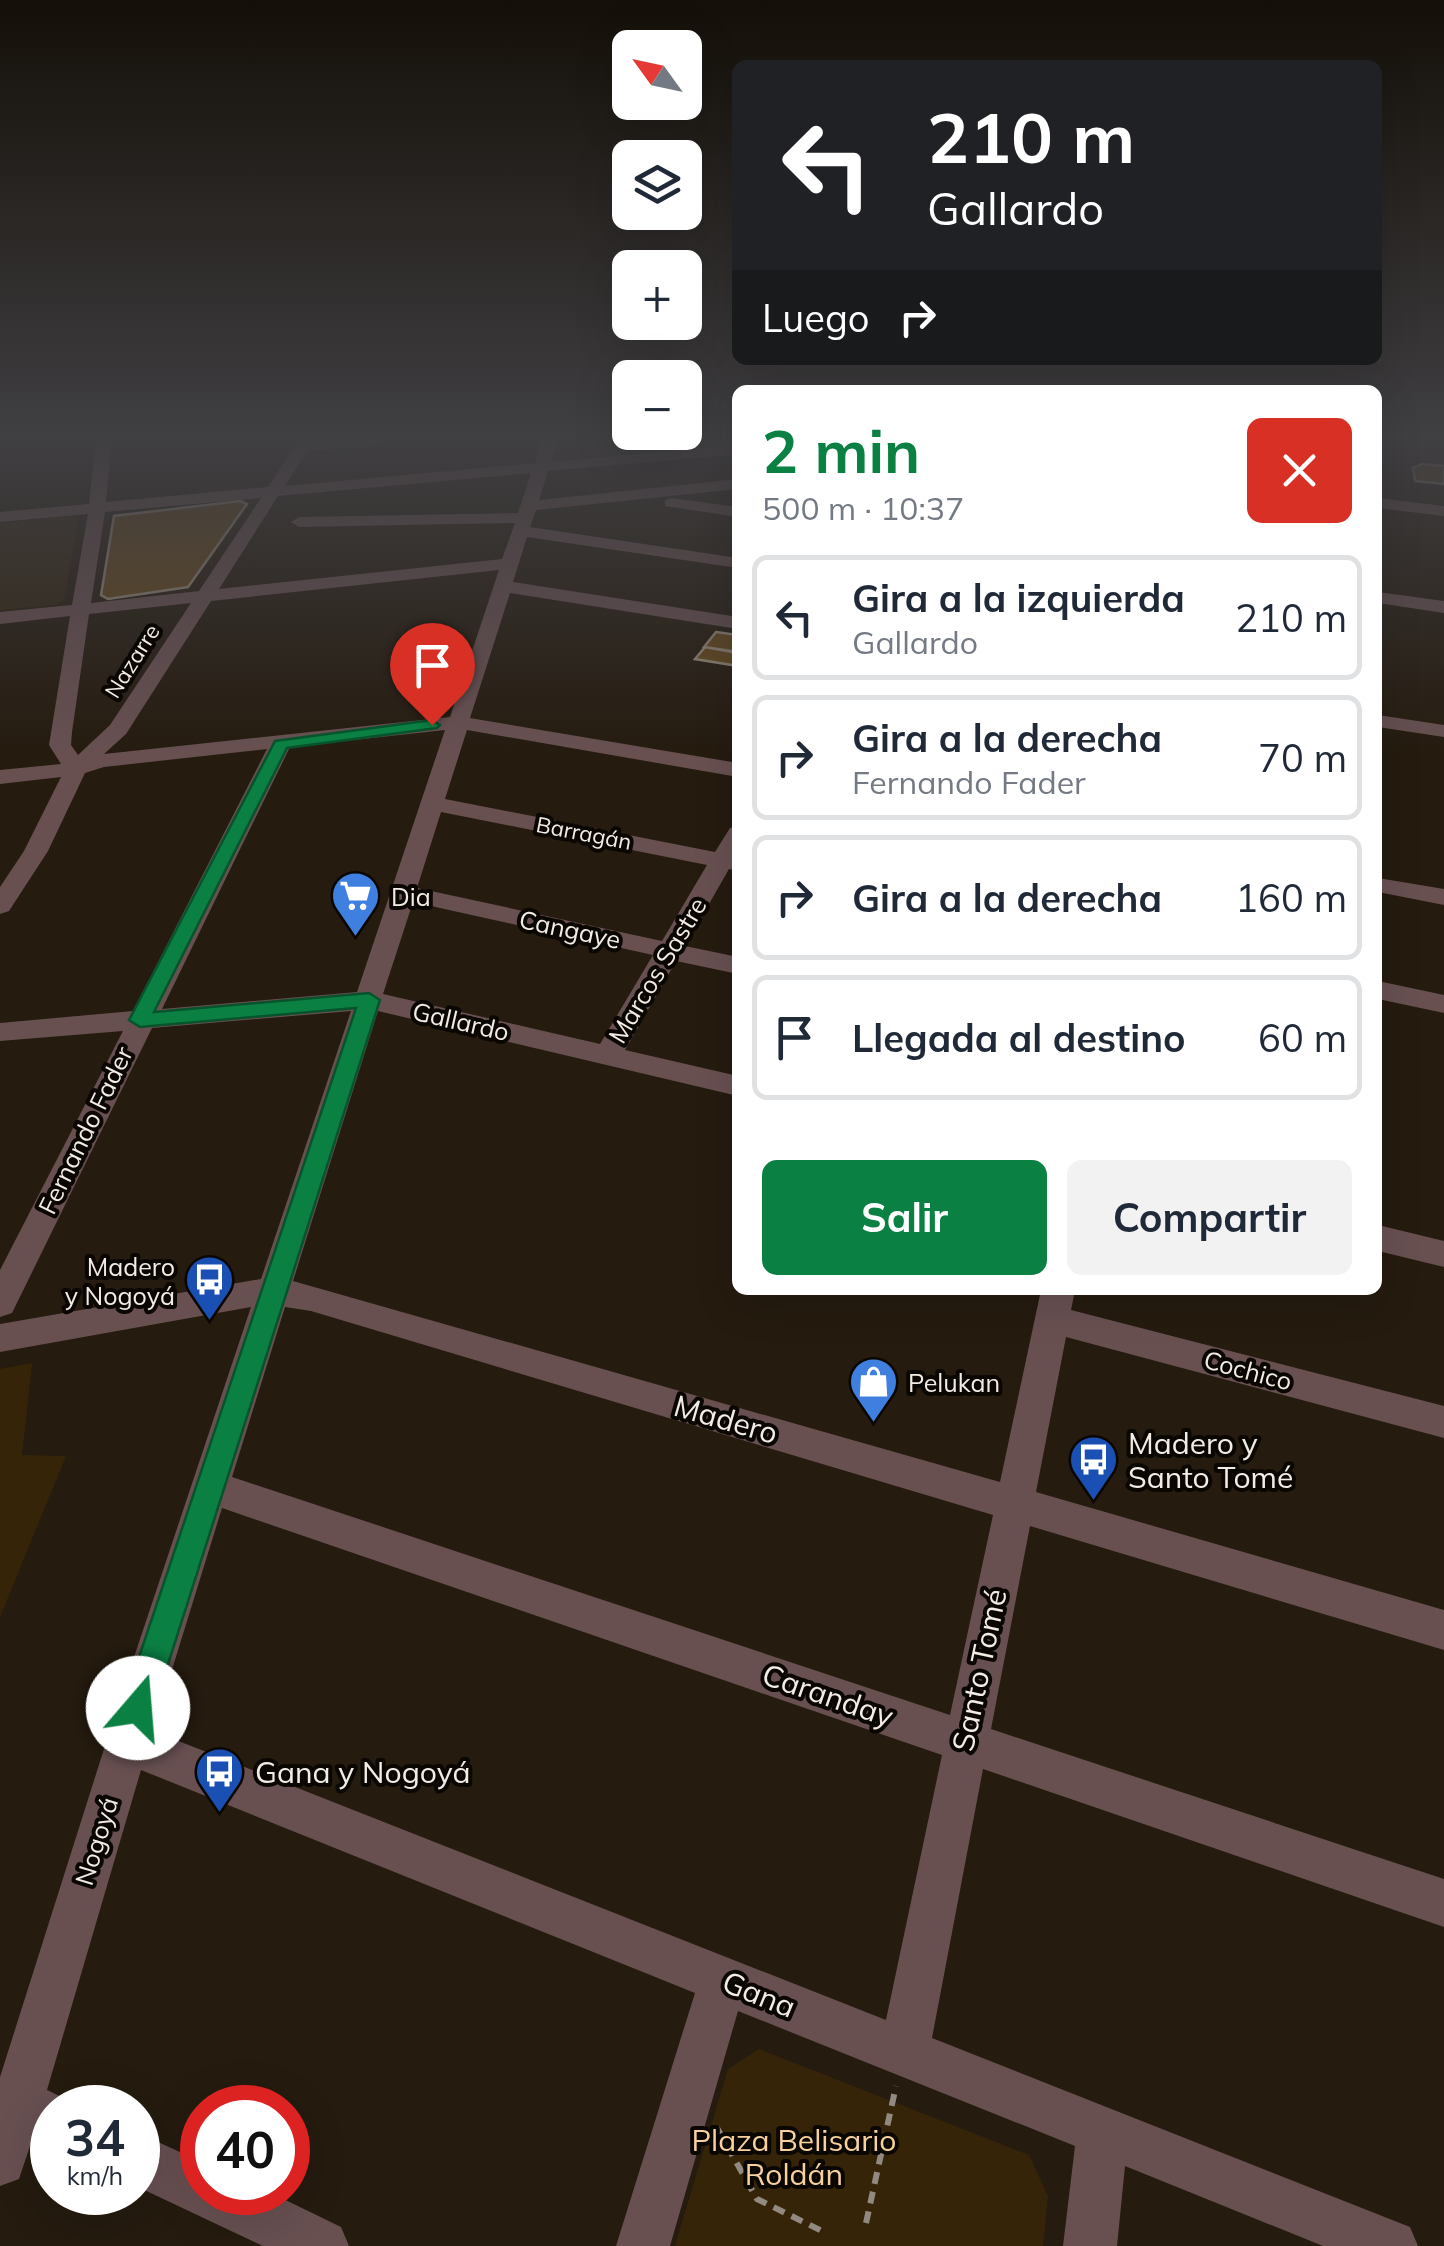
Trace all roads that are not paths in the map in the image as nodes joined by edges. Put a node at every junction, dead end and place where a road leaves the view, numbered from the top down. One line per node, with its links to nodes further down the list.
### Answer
1 (91, 545): 10 (street)
2 (237, 545): 7 (street, Nazarre)
3 (515, 545): 6 (street, Nogoyá)
4 (651, 545): 5 (street)
5 (732, 562)
6 (506, 575): 7 (street); 12 (street); 13 (street, Nogoyá)
7 (202, 597): 10 (street); 17 (street, Nazarre)
8 (1382, 599): 9 (street)
9 (1444, 607)
10 (79, 610): 11 (street); 17 (street)
11 (0, 618)
12 (732, 621)
13 (459, 722): 16 (street); 18 (street); 20 (street, Nogoyá)
14 (1382, 722): 15 (street)
15 (1444, 732)
16 (281, 744): 17 (street); 31 (street, Fernando Fader)
17 (76, 769): 19 (street); 25 (street, Nazarre)
18 (732, 769)
19 (0, 777)
20 (430, 803): 21 (street, Barragán); 23 (street, Nogoyá)
21 (729, 862): 26 (street, Marcos Sastre)
22 (1382, 886): 24 (street)
23 (402, 892): 26 (street, Cangaye); 29 (street, Nogoyá)
24 (1444, 897)
25 (0, 906)
26 (670, 951): 27 (street, Cangaye); 33 (street, Marcos Sastre)
27 (732, 965)
28 (1382, 991): 30 (street)
29 (369, 1000): 31 (street, Gallardo); 33 (street, Gallardo); 37 (street, Nogoyá)
30 (1444, 1004)
31 (140, 1020): 32 (street, Gallardo); 38 (street, Fernando Fader)
32 (0, 1032)
33 (607, 1056): 34 (street, Gallardo)
34 (732, 1085)
35 (1382, 1239): 36 (street)
36 (1444, 1254)
37 (274, 1292): 40 (street, Madero); 42 (street, Nogoyá); 43 (street, Madero)
38 (0, 1303)
39 (1055, 1304): 41 (street, Cochico); 43 (street, Santo Tomé)
40 (0, 1338)
41 (1444, 1422)
42 (211, 1486): 45 (street, Caranday); 46 (street, Nogoyá)
43 (1014, 1503): 44 (street, Madero); 45 (street, Santo Tomé)
44 (1444, 1630)
45 (964, 1741): 47 (street, Caranday); 49 (street, Santo Tomé)
46 (127, 1743): 48 (street, Gana); 50 (street, Nogoyá)
47 (1444, 1904)
48 (724, 1980): 49 (street, Gana); 56 (street)
49 (904, 2052): 52 (street, Gana)
50 (42, 2085)
51 (30, 2118): 53 (street, Nogoyá)
52 (1103, 2132): 57 (street); 58 (street, Gana)
53 (0, 2160)
54 (257, 2215): 55 (street)
55 (322, 2246)
56 (643, 2246)
57 (1090, 2246)
58 (1391, 2246)

